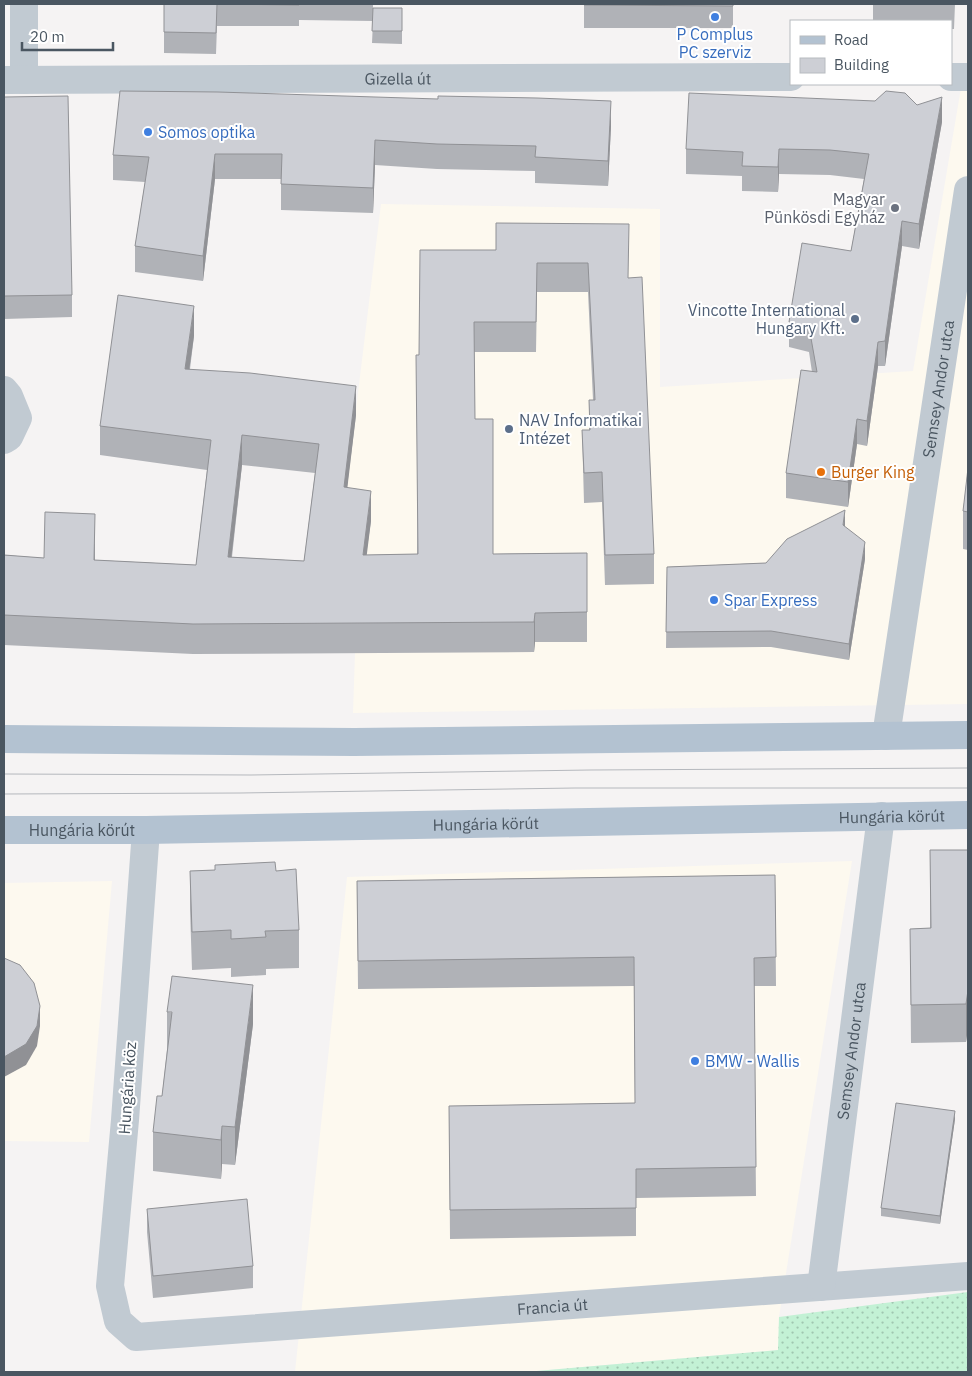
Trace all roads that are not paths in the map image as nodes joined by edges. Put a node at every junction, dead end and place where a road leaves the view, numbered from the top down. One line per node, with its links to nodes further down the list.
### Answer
1 (24, 4): 5 (street)
2 (790, 77): 5 (street, Gizella út)
3 (952, 77): 4 (street)
4 (968, 77)
5 (14, 80)
6 (968, 190): 10 (street, Semsey Andor utca)
7 (4, 390): 8 (street)
8 (4, 440)
9 (968, 735): 10 (main road)
10 (886, 736): 11 (main road)
11 (4, 739)
12 (968, 815): 13 (main road, Hungária körút)
13 (881, 816): 15 (main road, Hungária körút); 17 (street, Semsey Andor utca)
14 (4, 830): 15 (main road, Hungária körút)
15 (146, 830): 18 (street, Hungária köz)
16 (968, 1276): 17 (street, Francia út)
17 (821, 1287): 18 (street, Francia út)
18 (136, 1337)

